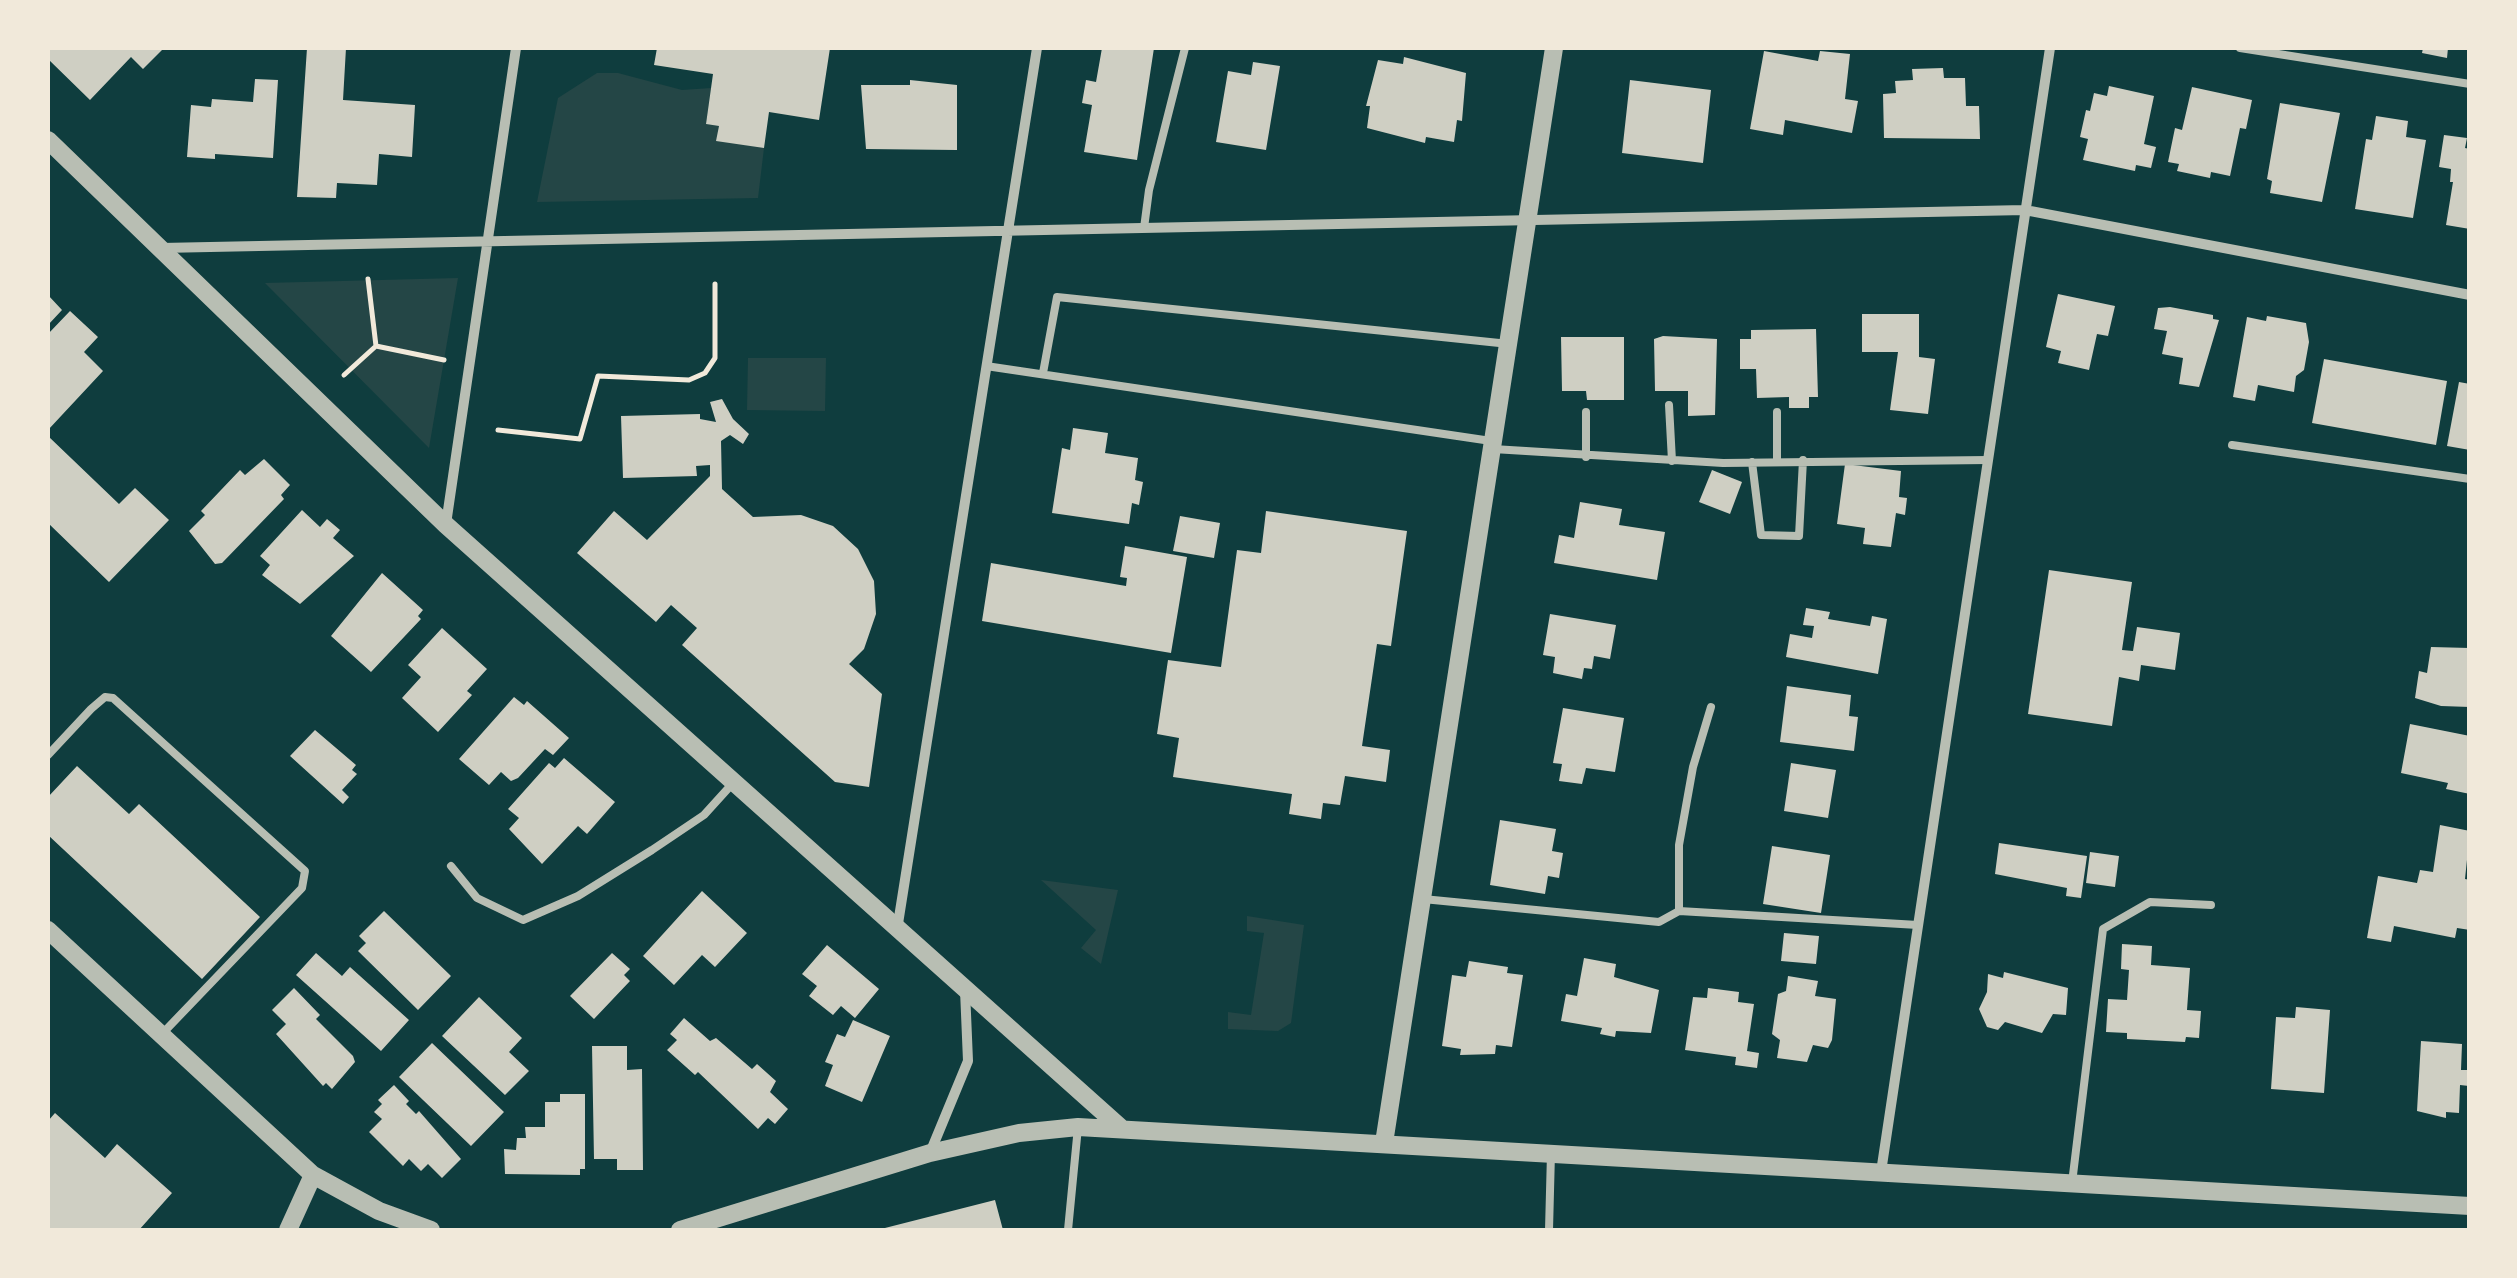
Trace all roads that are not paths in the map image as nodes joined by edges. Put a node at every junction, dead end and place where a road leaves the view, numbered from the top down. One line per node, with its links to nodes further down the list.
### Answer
1 (516, 48): 13 (street)
2 (1036, 48): 12 (street)
3 (1185, 48): 11 (lane)
4 (1554, 48): 10 (street)
5 (2050, 48): 9 (street)
6 (2240, 48): 7 (lane)
7 (2470, 84)
8 (48, 140): 14 (street)
9 (2025, 210): 10 (street); 15 (street); 26 (street)
10 (1528, 221): 11 (street); 16 (street)
11 (1144, 228): 12 (street)
12 (1008, 230): 13 (street); 17 (street)
13 (487, 242): 14 (street); 31 (street)
14 (160, 248): 31 (street)
15 (2470, 295)
16 (1509, 344): 18 (lane); 22 (street)
17 (986, 366): 18 (lane); 41 (street)
18 (1042, 373): 22 (lane)
19 (1669, 405): 27 (lane)
20 (1586, 412): 24 (lane)
21 (1776, 412): 29 (lane)
22 (1493, 445): 24 (lane); 36 (street)
23 (2232, 445): 30 (lane)
24 (1586, 457): 27 (lane)
25 (1803, 460): 26 (lane); 28 (lane); 29 (lane)
26 (1988, 460): 39 (street)
27 (1672, 461): 28 (lane)
28 (1752, 462): 29 (lane)
29 (1777, 462)
30 (2470, 479)
31 (446, 525): 34 (street)
32 (1711, 707): 38 (lane)
33 (48, 755): 43 (lane)
34 (733, 783): 35 (lane); 41 (street)
35 (451, 866)
36 (1419, 898): 38 (lane); 46 (street)
37 (2210, 905): 51 (lane)
38 (1680, 911): 39 (lane)
39 (1918, 925): 49 (street)
40 (48, 930): 43 (street)
41 (898, 930): 42 (street)
42 (965, 989): 45 (street); 47 (street)
43 (161, 1035): 50 (street)
44 (1078, 1127): 45 (street); 47 (street); 56 (lane)
45 (1121, 1128): 46 (street)
46 (1384, 1144): 48 (street)
47 (930, 1153): 55 (street)
48 (1551, 1153): 49 (street); 57 (lane)
49 (1881, 1172): 51 (street)
50 (312, 1175): 53 (street); 54 (street)
51 (2072, 1183): 52 (street)
52 (2470, 1206)
53 (288, 1230)
54 (431, 1230)
55 (680, 1230)
56 (1068, 1230)
57 (1549, 1230)

